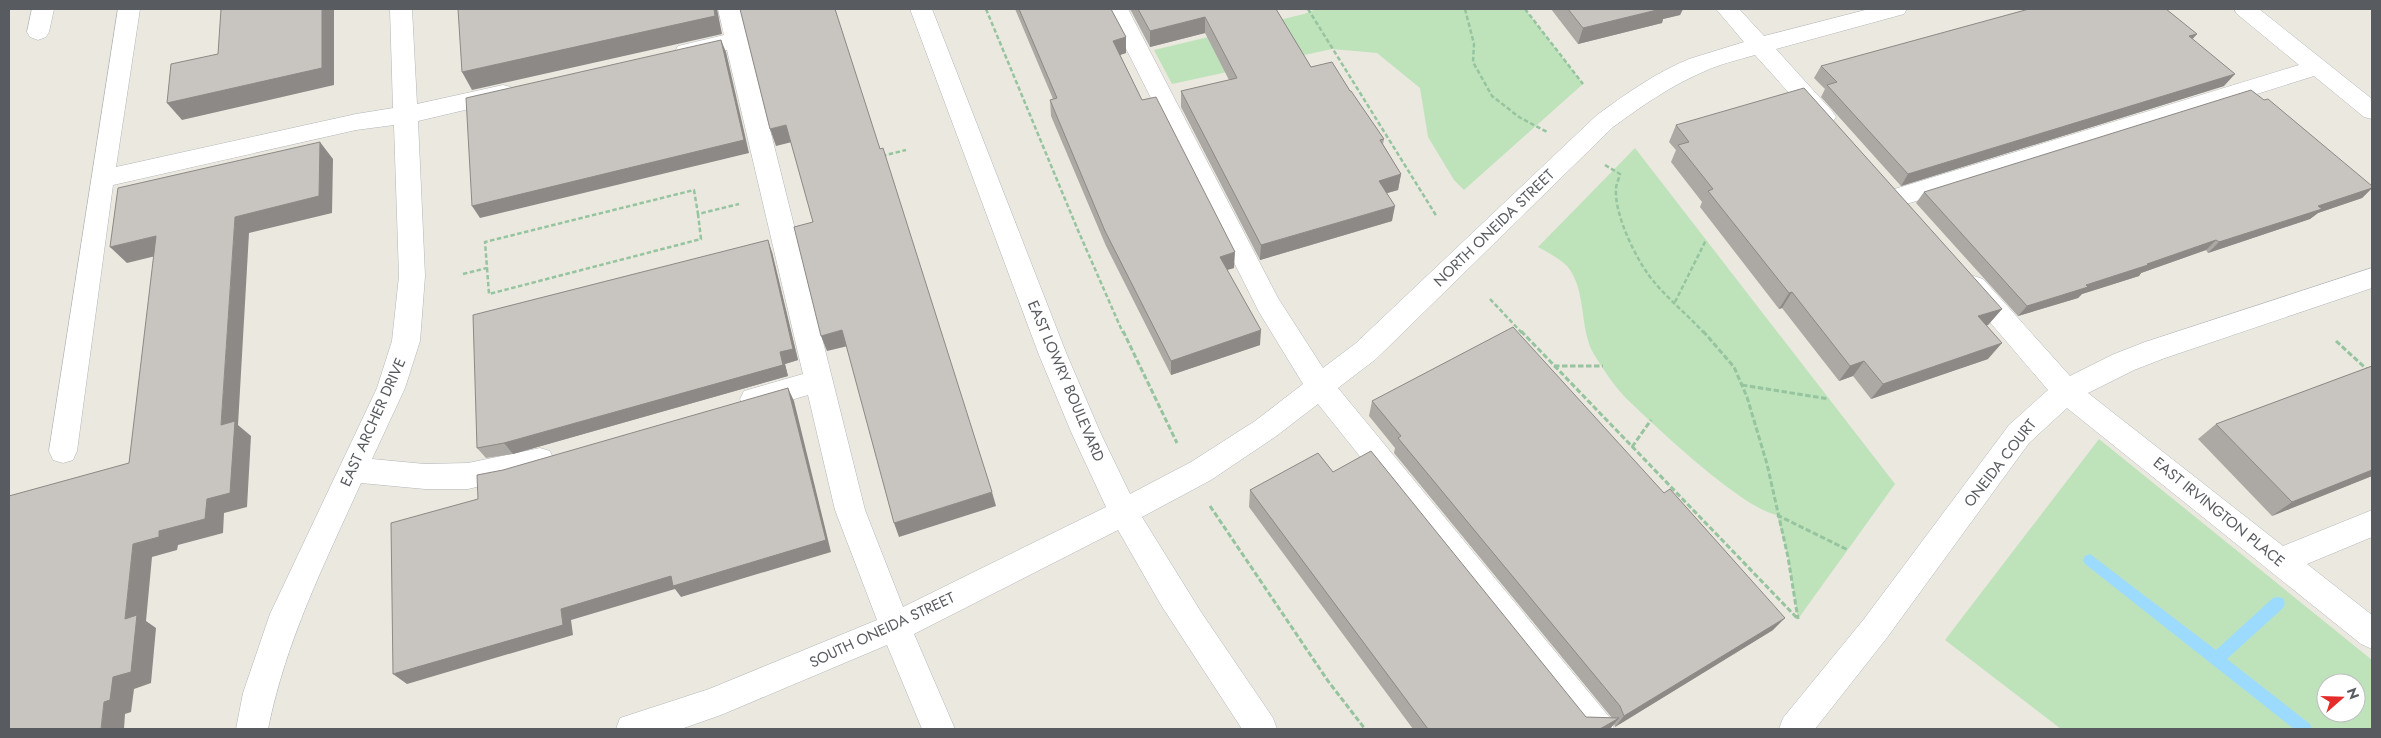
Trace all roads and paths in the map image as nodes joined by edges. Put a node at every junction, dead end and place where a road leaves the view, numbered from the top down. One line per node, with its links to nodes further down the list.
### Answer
1 (43, 9): 14 (street)
2 (129, 9): 28 (street)
3 (401, 9): 22 (street, EAST ARCHER DRIVE)
4 (729, 9): 15 (street)
5 (921, 9): 57 (street, EAST LOWRY BOULEVARD)
6 (986, 9): 51 (path)
7 (1117, 9): 46 (street)
8 (1308, 9): 31 (path)
9 (1465, 9): 23 (path)
10 (1525, 9): 19 (path)
11 (1727, 9): 16 (street)
12 (1896, 9): 16 (street, NORTH ONEIDA STREET)
13 (2245, 9): 18 (street)
14 (38, 32)
15 (736, 40): 17 (street); 29 (street)
16 (1760, 46): 24 (street); 46 (street, NORTH ONEIDA STREET)
17 (661, 57)
18 (2318, 67): 21 (street); 32 (street)
19 (1582, 84)
20 (519, 89): 22 (street)
21 (2372, 111)
22 (406, 115): 28 (street); 55 (street, EAST ARCHER DRIVE)
23 (1547, 132)
24 (1838, 132)
25 (906, 150): 26 (path)
26 (877, 157)
27 (1613, 170): 39 (path)
28 (102, 179): 53 (street)
29 (773, 195): 30 (path); 44 (street)
30 (698, 214): 34 (path); 34 (path)
31 (1437, 217)
32 (1916, 219)
33 (1706, 240): 39 (path)
34 (487, 268): 36 (path)
35 (1960, 270): 47 (street, EAST IRVINGTON PLACE)
36 (463, 274)
37 (2372, 278): 47 (street, ONEIDA COURT)
38 (1490, 299): 41 (path)
39 (1674, 302): 45 (path)
40 (2336, 340): 43 (path)
41 (1554, 366): 42 (path); 52 (path)
42 (1603, 366)
43 (2372, 374)
44 (818, 381): 49 (street); 62 (street)
45 (1742, 385): 48 (path); 58 (path)
46 (1321, 388): 57 (street, NORTH ONEIDA STREET); 69 (street)
47 (2066, 390): 61 (street, EAST IRVINGTON PLACE); 70 (street, ONEIDA COURT)
48 (1829, 400)
49 (732, 406)
50 (1651, 420): 52 (path)
51 (1173, 435)
52 (1632, 447): 58 (path)
53 (63, 451)
54 (560, 454): 55 (street)
55 (352, 470): 64 (street, EAST ARCHER DRIVE)
56 (1208, 502): 68 (path)
57 (1124, 512): 62 (street, SOUTH ONEIDA STREET); 67 (street, EAST LOWRY BOULEVARD)
58 (1777, 515): 60 (path)
59 (2372, 523): 61 (street)
60 (1848, 550)
61 (2280, 561): 63 (street, EAST IRVINGTON PLACE)
62 (895, 626): 65 (street, SOUTH ONEIDA STREET); 66 (street)
63 (2372, 634)
64 (252, 729)
65 (632, 729)
66 (940, 729)
67 (1262, 729)
68 (1365, 729)
69 (1598, 729)
70 (1796, 729)

